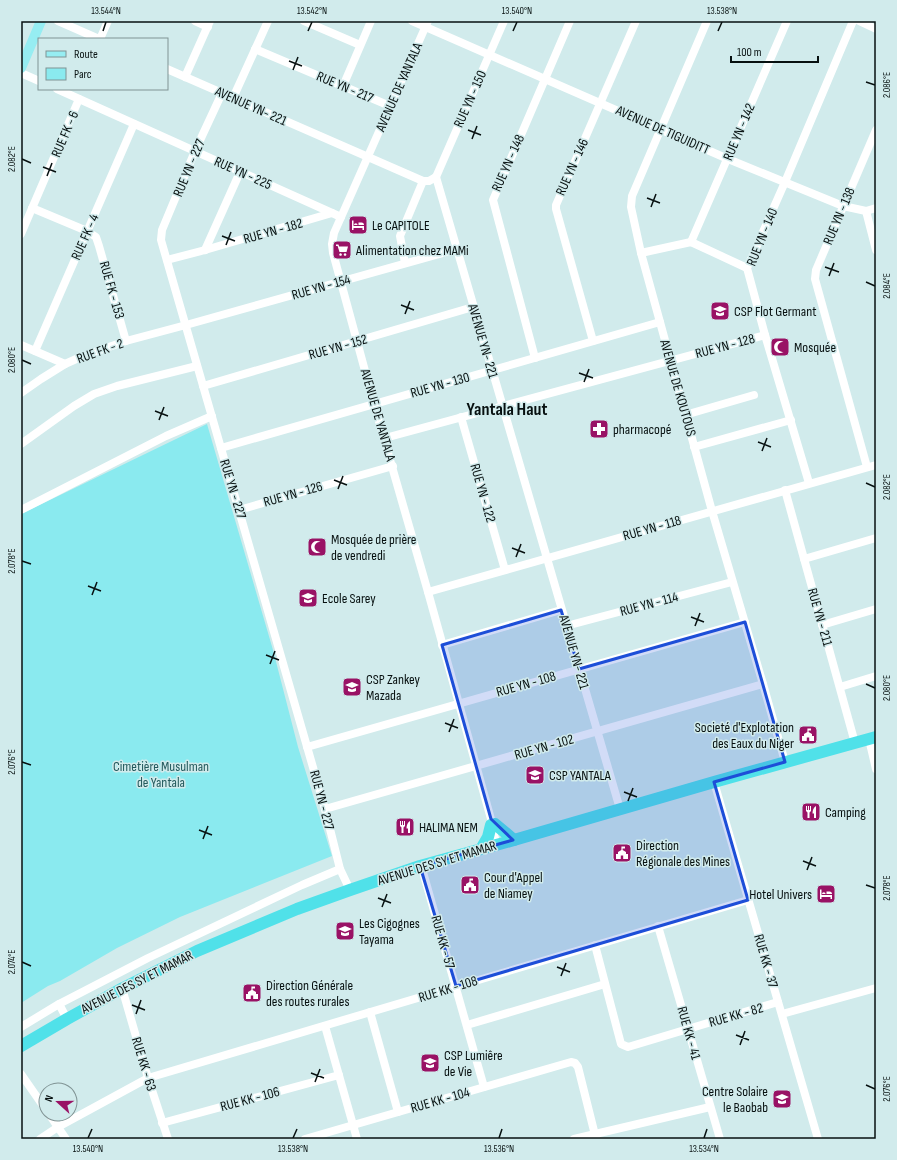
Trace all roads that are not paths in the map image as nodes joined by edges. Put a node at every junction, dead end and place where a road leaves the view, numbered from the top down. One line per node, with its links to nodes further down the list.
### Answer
1 (41, 21): 24 (main road)
2 (58, 21): 19 (street)
3 (108, 21): 20 (street)
4 (195, 21): 16 (street)
5 (268, 21): 22 (street)
6 (304, 21): 21 (street)
7 (371, 21): 21 (street)
8 (412, 21): 17 (street, AVENUE DE TIGUIDITT)
9 (504, 21): 23 (street, RUE YN - 150)
10 (570, 21): 28 (street, RUE YN - 148)
11 (636, 21): 35 (street, RUE YN - 146)
12 (707, 21): 38 (street, AVENUE DE KOUTOUS)
13 (787, 21): 42 (street, RUE YN - 142)
14 (853, 21): 46 (street, RUE YN - 140)
15 (859, 21): 18 (street)
16 (209, 24): 27 (street)
17 (427, 24): 23 (street, AVENUE DE TIGUIDITT); 36 (street, AVENUE DE YANTALA)
18 (876, 28)
19 (97, 38)
20 (100, 38)
21 (360, 45): 30 (street)
22 (255, 49): 30 (street, RUE YN - 217); 33 (street)
23 (489, 55): 28 (street, AVENUE DE TIGUIDITT); 44 (street, RUE YN - 150)
24 (21, 68)
25 (168, 69): 27 (street, AVENUE YN- 221)
26 (21, 73): 29 (street)
27 (185, 77): 32 (street, AVENUE YN- 221)
28 (545, 79): 35 (street, AVENUE DE TIGUIDITT); 73 (street, RUE YN - 148)
29 (38, 81)
30 (343, 86): 36 (street, RUE YN - 217)
31 (59, 90): 34 (street, RUE YN - 225)
32 (222, 93): 33 (street, AVENUE YN- 221); 40 (street, RUE YN - 227)
33 (234, 98): 41 (street, AVENUE YN- 221)
34 (80, 99): 37 (street, RUE YN - 225); 48 (street, RUE FK - 6)
35 (601, 103): 38 (street, AVENUE DE TIGUIDITT); 70 (street, RUE YN - 146)
36 (390, 106): 41 (street, AVENUE DE YANTALA)
37 (134, 124): 40 (street, RUE YN - 225); 53 (street, RUE FK - 4)
38 (661, 130): 42 (street, AVENUE DE TIGUIDITT); 59 (street, AVENUE DE KOUTOUS)
39 (876, 130): 47 (street, RUE YN - 138)
40 (196, 152): 43 (street, RUE YN - 225); 60 (street, RUE YN - 227)
41 (368, 157): 45 (street, AVENUE YN- 221); 52 (street, AVENUE DE YANTALA)
42 (728, 158): 46 (street, AVENUE DE TIGUIDITT); 55 (street, RUE YN - 142)
43 (240, 172): 51 (street, RUE YN - 225); 57 (street)
44 (436, 177): 45 (street); 56 (street, AVENUE YN- 221)
45 (423, 181): 61 (street)
46 (785, 182): 47 (street, AVENUE DE TIGUIDITT); 62 (street, RUE YN - 140)
47 (843, 206): 50 (street, AVENUE DE TIGUIDITT); 93 (street, RUE YN - 138)
48 (32, 208): 53 (street, RUE FK - 153); 54 (street, RUE FK - 6)
49 (876, 208): 50 (street)
50 (866, 211): 58 (street)
51 (332, 213): 52 (street, RUE YN - 225); 57 (street, RUE YN - 182)
52 (341, 217): 63 (street, AVENUE DE YANTALA)
53 (87, 231): 68 (street, RUE FK - 153); 72 (street, RUE FK - 4)
54 (21, 234)
55 (691, 242): 59 (street); 62 (street)
56 (457, 249): 61 (street, RUE YN - 154); 64 (street, AVENUE YN- 221)
57 (205, 250): 60 (street, RUE YN - 182)
58 (876, 250)
59 (641, 253): 65 (street, AVENUE DE KOUTOUS)
60 (167, 260): 66 (street, RUE YN - 227)
61 (405, 263): 63 (street, RUE YN - 154)
62 (747, 268): 67 (street, RUE YN - 140)
63 (341, 282): 66 (street, RUE YN - 154); 69 (street, AVENUE DE YANTALA)
64 (474, 307): 69 (street, RUE YN - 152); 77 (street, AVENUE YN- 221)
65 (660, 322): 70 (street, RUE YN - 130); 74 (street, AVENUE DE KOUTOUS)
66 (186, 325): 68 (street, RUE FK - 2); 76 (street, RUE YN - 227)
67 (765, 335): 74 (street, RUE YN - 128); 86 (street, RUE YN - 140)
68 (126, 341): 75 (street, RUE FK - 2)
69 (357, 341): 78 (street, RUE YN - 152); 81 (street, AVENUE DE YANTALA)
70 (593, 341): 73 (street, RUE YN - 130)
71 (21, 345): 72 (street)
72 (35, 351): 75 (street)
73 (535, 358): 77 (street, RUE YN - 130)
74 (670, 361): 82 (street, RUE YN - 128); 83 (street, AVENUE DE KOUTOUS)
75 (65, 364): 79 (street, RUE FK - 2)
76 (197, 366): 78 (street, RUE YN - 227); 88 (street)
77 (492, 370): 81 (street, RUE YN - 130); 82 (street, AVENUE YN- 221)
78 (203, 386): 84 (street, RUE YN - 227)
79 (21, 393)
80 (754, 395): 83 (street)
81 (374, 404): 87 (street, AVENUE DE YANTALA); 90 (street, RUE YN - 130)
82 (502, 406): 85 (street, RUE YN - 128); 100 (street, AVENUE YN- 221)
83 (685, 415): 89 (street, AVENUE DE KOUTOUS)
84 (212, 416): 90 (street, RUE YN - 227); 96 (street)
85 (462, 417): 87 (street, RUE YN - 128); 102 (street, RUE YN - 122)
86 (791, 420): 89 (street); 94 (street, RUE YN - 140)
87 (385, 438): 92 (street, AVENUE DE YANTALA)
88 (21, 444)
89 (694, 447): 98 (street, AVENUE DE KOUTOUS)
90 (221, 448): 97 (street, RUE YN - 227)
91 (876, 464): 93 (street, RUE YN - 118)
92 (392, 466): 97 (street, RUE YN - 126); 104 (street, AVENUE DE YANTALA)
93 (867, 467): 94 (street, RUE YN - 118)
94 (809, 483): 95 (street, RUE YN - 118)
95 (785, 490): 98 (street, RUE YN - 118); 101 (street, RUE YN - 211)
96 (21, 510)
97 (240, 510): 119 (street, RUE YN - 227)
98 (712, 511): 100 (street, RUE YN - 118); 103 (street, AVENUE DE KOUTOUS)
99 (876, 538): 101 (street)
100 (546, 558): 102 (street, RUE YN - 118); 106 (street, AVENUE YN- 221)
101 (804, 559): 108 (street, RUE YN - 211)
102 (505, 570): 104 (street, RUE YN - 118)
103 (732, 582): 107 (street, AVENUE DE KOUTOUS); 109 (street, RUE YN - 114)
104 (428, 592): 110 (street, AVENUE DE YANTALA)
105 (876, 609): 108 (street)
106 (561, 610): 109 (street, AVENUE YN- 221); 110 (street)
107 (745, 622): 111 (street, RUE YN - 108); 113 (street, AVENUE DE KOUTOUS)
108 (822, 625): 114 (street, RUE YN - 211)
109 (566, 626): 111 (street, AVENUE YN- 221)
110 (442, 645): 115 (street, AVENUE DE YANTALA)
111 (579, 669): 115 (street, RUE YN - 108); 116 (street, AVENUE YN- 221)
112 (876, 676): 114 (street)
113 (763, 684): 116 (street, RUE YN - 102); 120 (street, AVENUE DE KOUTOUS)
114 (840, 687): 118 (street, RUE YN - 211)
115 (459, 703): 119 (street, RUE YN - 108); 121 (street, AVENUE DE YANTALA)
116 (597, 732): 121 (street, RUE YN - 102); 125 (street, AVENUE YN- 221)
117 (873, 738): 118 (highway, AVENUE DES SY ET MAMAR); 122 (street)
118 (855, 743): 120 (highway, AVENUE DES SY ET MAMAR)
119 (307, 747): 124 (street, RUE YN - 227)
120 (784, 762): 123 (highway, AVENUE DES SY ET MAMAR)
121 (476, 766): 124 (street, RUE YN - 102); 126 (street, AVENUE DE YANTALA)
122 (876, 769)
123 (714, 782): 125 (highway, AVENUE DES SY ET MAMAR); 133 (street, RUE KK - 37)
124 (325, 809): 131 (street, RUE YN - 227)
125 (620, 810): 127 (highway, AVENUE DES SY ET MAMAR)
126 (493, 823): 127 (highway); 128 (street, AVENUE DE YANTALA); 129 (highway)
127 (514, 840): 128 (highway, AVENUE DES SY ET MAMAR)
128 (498, 844): 129 (highway, AVENUE DES SY ET MAMAR)
129 (481, 849): 130 (highway, AVENUE DES SY ET MAMAR)
130 (420, 866): 132 (highway, AVENUE DES SY ET MAMAR); 137 (street, RUE KK - 57)
131 (340, 869): 132 (street, RUE YN - 227); 141 (street)
132 (350, 890): 138 (highway, AVENUE DES SY ET MAMAR)
133 (748, 900): 134 (street, RUE KK - 108); 140 (street, RUE KK - 37)
134 (658, 926): 135 (street, RUE KK - 108); 148 (street, RUE KK - 41)
135 (595, 945): 136 (street); 137 (street, RUE KK - 108)
136 (605, 984): 145 (street); 148 (street, RUE KK - 82)
137 (456, 986): 142 (street, RUE KK - 108); 145 (street, RUE KK - 57)
138 (123, 988): 144 (highway, AVENUE DES SY ET MAMAR); 152 (street, RUE KK - 63)
139 (876, 988): 143 (street)
140 (778, 1002): 143 (street, RUE KK - 37); 148 (street, RUE KK - 82)
141 (59, 1004): 144 (street); 147 (street)
142 (370, 1012): 146 (street, RUE KK - 108); 156 (street)
143 (782, 1014): 169 (street, RUE KK - 37)
144 (67, 1019): 149 (highway, AVENUE DES SY ET MAMAR)
145 (467, 1025): 153 (street, RUE KK - 57)
146 (324, 1026): 151 (street); 152 (street, RUE KK - 108)
147 (21, 1027)
148 (688, 1029): 155 (street, RUE KK - 41)
149 (21, 1046)
150 (21, 1074): 154 (street)
151 (338, 1074): 158 (street, RUE KK - 106); 159 (street)
152 (148, 1078): 158 (street, RUE KK - 63); 160 (street, RUE KK - 108)
153 (484, 1087): 156 (street, RUE KK - 104); 161 (street, RUE KK - 104)
154 (38, 1098)
155 (710, 1107): 161 (street); 168 (street, RUE KK - 41)
156 (398, 1112): 159 (street, RUE KK - 104)
157 (55, 1122): 160 (street)
158 (162, 1123): 164 (street, RUE KK - 63)
159 (353, 1125): 165 (street, RUE KK - 104); 166 (street)
160 (58, 1127): 162 (street, RUE KK - 108); 163 (street)
161 (595, 1137): 167 (street)
162 (40, 1139)
163 (66, 1139)
164 (168, 1139)
165 (305, 1139)
166 (357, 1139)
167 (574, 1139)
168 (720, 1139)
169 (818, 1139)

